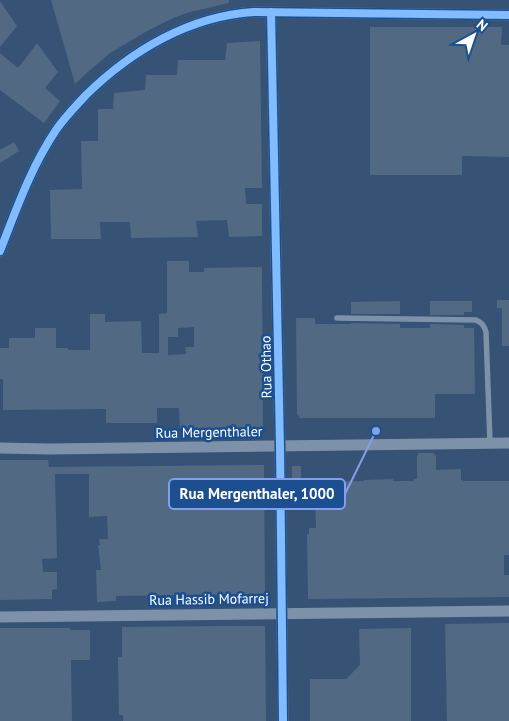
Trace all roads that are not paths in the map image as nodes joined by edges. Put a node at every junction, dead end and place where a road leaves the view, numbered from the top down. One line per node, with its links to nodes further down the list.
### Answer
1 (271, 12): 2 (street); 3 (street); 7 (street, Rua Othao)
2 (509, 15)
3 (0, 251)
4 (337, 318): 5 (lane)
5 (490, 443): 6 (street, Rua Mergenthaler); 7 (street, Rua Mergenthaler)
6 (509, 443)
7 (280, 446): 8 (street, Rua Mergenthaler); 10 (street, Rua Othao)
8 (0, 448)
9 (509, 610): 10 (street, Rua Hassib Mofarrej)
10 (282, 613): 11 (street, Rua Hassib Mofarrej); 12 (street, Rua Othao)
11 (0, 617)
12 (283, 721)

